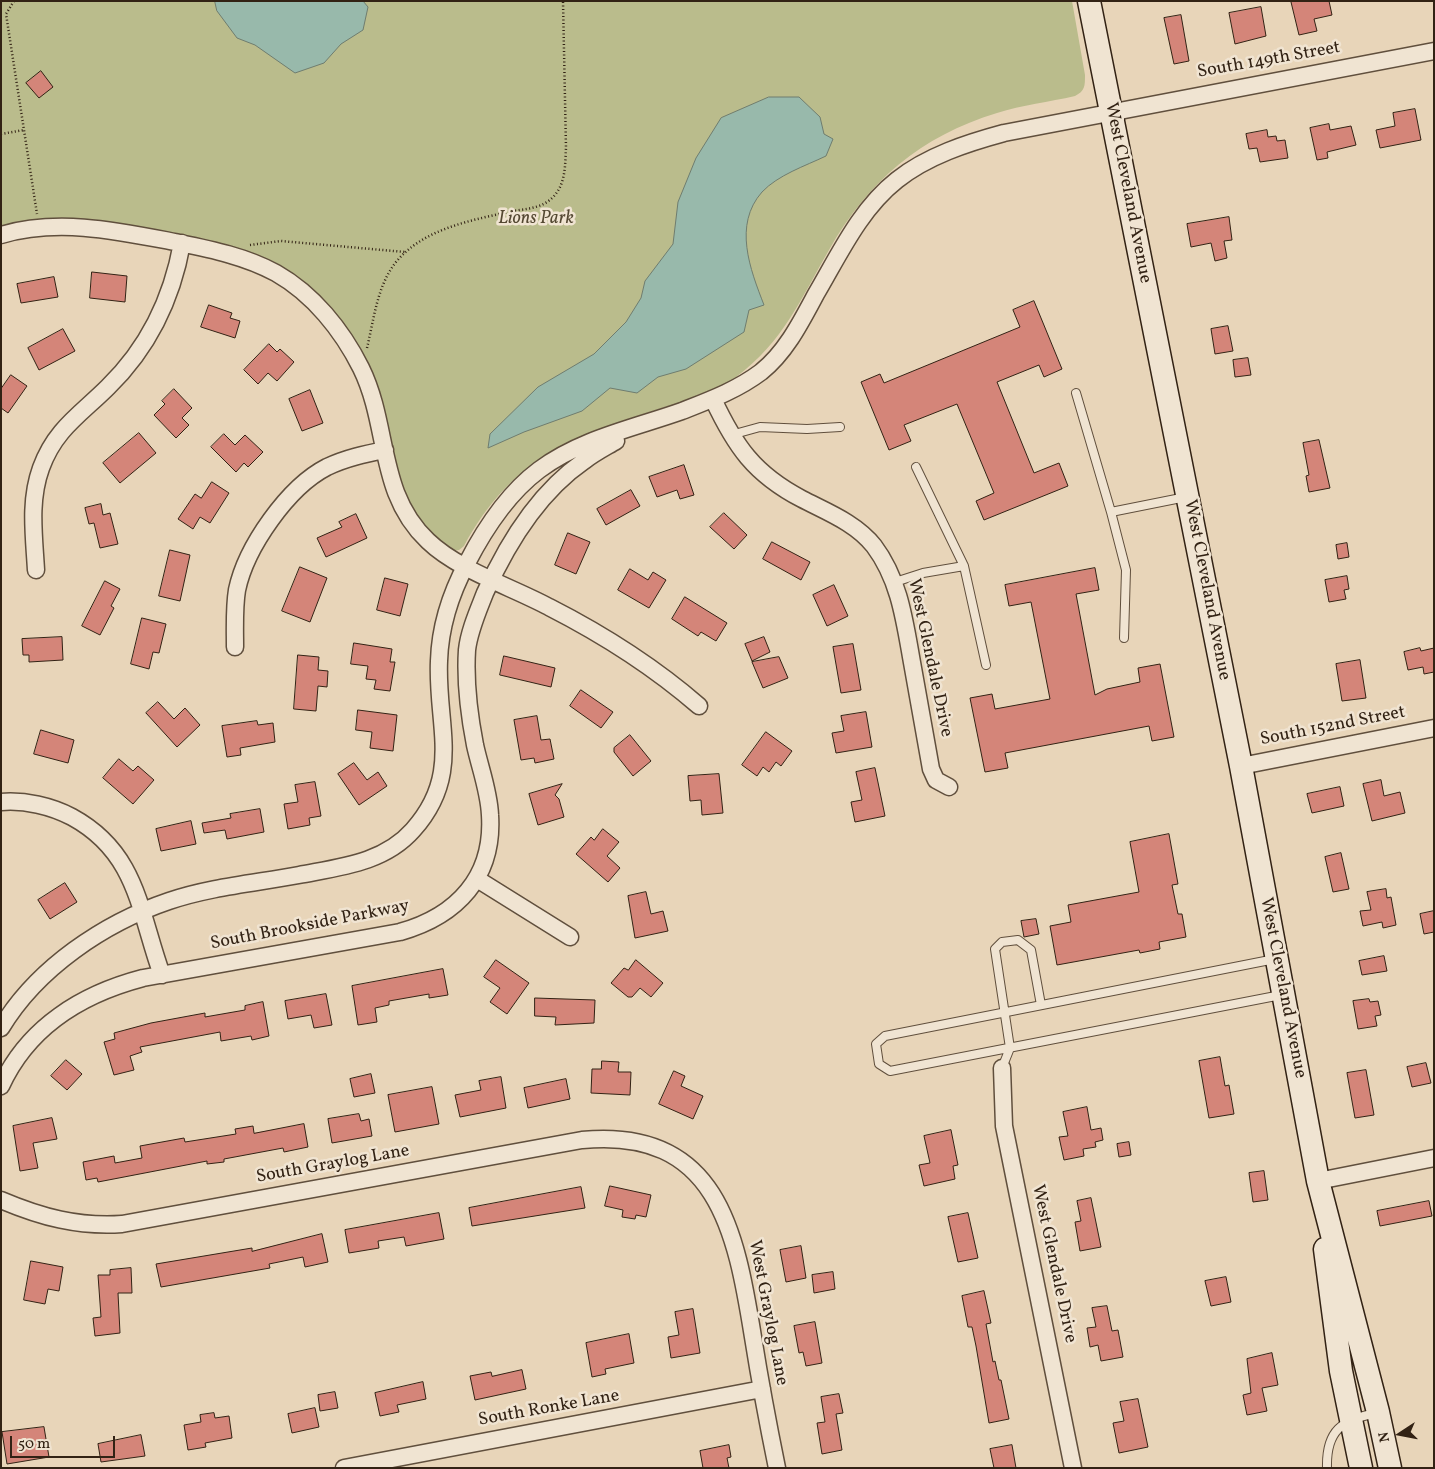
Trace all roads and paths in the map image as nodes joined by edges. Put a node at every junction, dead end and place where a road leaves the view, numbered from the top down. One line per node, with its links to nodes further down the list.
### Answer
1 (14, 1): 6 (path)
2 (563, 1): 11 (path)
3 (1089, 1): 5 (main road, West Cleveland Avenue)
4 (1434, 51): 5 (street, South 149th Street)
5 (1111, 111): 15 (street, South Brookside Parkway); 21 (main road, West Cleveland Avenue)
6 (25, 130): 7 (path); 8 (path)
7 (1, 134)
8 (40, 228): 9 (street); 10 (street)
9 (1, 235)
10 (182, 243): 12 (street); 25 (street)
11 (405, 252): 12 (path); 13 (path)
12 (239, 257): 13 (street)
13 (362, 369): 19 (street)
14 (1076, 394): 22 (lane)
15 (713, 399): 16 (street, South Brookside Parkway); 18 (street, West Glendale Drive)
16 (650, 422): 23 (street, South Brookside Parkway); 26 (street, South Brookside Parkway)
17 (840, 427): 18 (lane)
18 (731, 435): 27 (street, West Glendale Drive)
19 (385, 450): 23 (street); 29 (street)
20 (916, 467): 24 (lane)
21 (1188, 497): 22 (lane); 33 (main road, West Cleveland Avenue)
22 (1111, 512): 28 (lane)
23 (465, 566): 26 (street); 37 (street, South Brookside Parkway)
24 (964, 566): 27 (lane); 30 (lane)
25 (36, 570)
26 (492, 578): 31 (street); 36 (street, South Brookside Parkway)
27 (895, 582): 34 (street, West Glendale Drive)
28 (1124, 638)
29 (235, 647)
30 (986, 665)
31 (699, 706)
32 (1434, 728): 33 (street, South 152nd Street)
33 (1241, 766): 39 (main road, West Cleveland Avenue)
34 (949, 787)
35 (1, 802): 37 (street)
36 (477, 879): 38 (street); 40 (street, South Brookside Parkway)
37 (143, 912): 40 (street); 44 (street, South Brookside Parkway)
38 (570, 937)
39 (1277, 958): 41 (main road, West Cleveland Avenue); 42 (lane)
40 (162, 975): 47 (street, South Brookside Parkway)
41 (1284, 994): 45 (lane); 50 (main road, West Cleveland Avenue)
42 (1041, 1005): 43 (lane); 43 (lane)
43 (1005, 1012): 45 (lane); 45 (lane)
44 (1, 1028)
45 (1010, 1048): 46 (lane)
46 (1002, 1068): 57 (street, West Glendale Drive)
47 (1, 1086)
48 (672, 1156): 51 (street, South Graylog Lane); 52 (street, West Graylog Lane)
49 (1434, 1158): 50 (street)
50 (1318, 1181): 53 (main road, West Cleveland Avenue); 54 (main road, West Cleveland Avenue)
51 (1, 1200)
52 (762, 1389): 55 (street, South Ronke Lane); 56 (street, West Graylog Lane)
53 (1378, 1412): 54 (lane); 60 (main road, West Cleveland Avenue)
54 (1351, 1418): 58 (lane); 59 (main road, West Cleveland Avenue)
55 (344, 1468)
56 (777, 1468)
57 (1073, 1468)
58 (1327, 1468)
59 (1361, 1468)
60 (1390, 1468)

